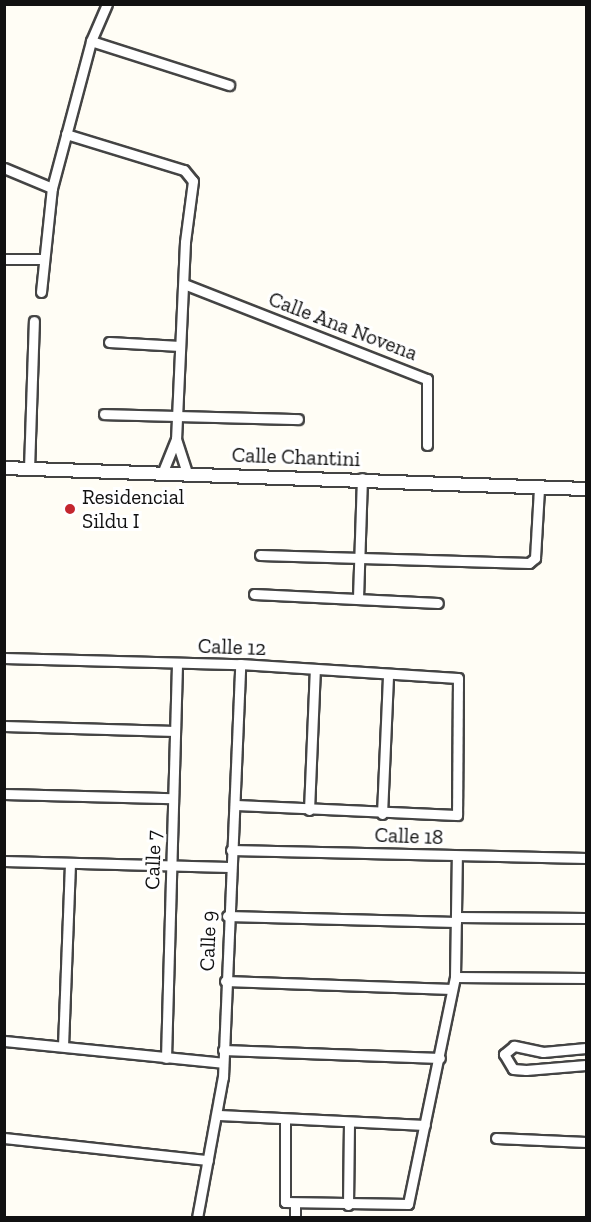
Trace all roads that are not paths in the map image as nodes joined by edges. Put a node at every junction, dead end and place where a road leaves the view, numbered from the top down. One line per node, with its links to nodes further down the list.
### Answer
1 (107, 4): 2 (street)
2 (91, 40): 3 (street); 4 (street)
3 (229, 85)
4 (66, 134): 6 (street); 9 (street)
5 (8, 172): 6 (street)
6 (52, 188): 8 (street)
7 (4, 259): 8 (street)
8 (44, 259): 10 (street)
9 (184, 284): 13 (street); 18 (street, Calle Ana Novena)
10 (41, 292)
11 (34, 321): 20 (street)
12 (109, 342): 13 (street)
13 (180, 346): 15 (street)
14 (104, 414): 15 (street)
15 (178, 416): 16 (street); 17 (street)
16 (298, 419)
17 (176, 439): 21 (street); 22 (street)
18 (427, 445)
19 (4, 468): 20 (street, Calle Chantini)
20 (29, 468): 21 (street, Calle Chantini)
21 (163, 472): 22 (street, Calle Chantini)
22 (187, 473): 23 (street, Calle Chantini)
23 (362, 478): 24 (street, Calle Chantini); 27 (street)
24 (538, 488): 25 (street, Calle Chantini); 27 (street)
25 (586, 489)
26 (260, 555): 27 (street)
27 (359, 560): 29 (street)
28 (254, 594): 29 (street)
29 (358, 598): 30 (street)
30 (438, 603)
31 (4, 658): 32 (street, Calle 12)
32 (177, 664): 33 (street, Calle 12); 37 (street, Calle 7)
33 (240, 664): 34 (street, Calle 12); 40 (street, Calle 9)
34 (315, 669): 35 (street, Calle 12); 41 (street)
35 (388, 674): 42 (street); 42 (street, Calle 12)
36 (4, 726): 37 (street)
37 (175, 731): 39 (street, Calle 7)
38 (4, 794): 39 (street)
39 (173, 798): 48 (street, Calle 7)
40 (235, 805): 41 (street); 43 (street, Calle 9)
41 (309, 810): 42 (street)
42 (382, 814)
43 (231, 850): 44 (street, Calle 18); 49 (street, Calle 9)
44 (457, 856): 45 (street, Calle 18); 52 (street)
45 (586, 858)
46 (4, 861): 47 (street)
47 (70, 862): 48 (street); 58 (street)
48 (170, 866): 49 (street); 61 (street, Calle 7)
49 (229, 867): 50 (street, Calle 9)
50 (227, 916): 52 (street); 55 (street, Calle 9)
51 (586, 918): 52 (street)
52 (456, 919): 53 (street)
53 (455, 977): 54 (street); 56 (street)
54 (586, 978)
55 (225, 981): 56 (street); 60 (street, Calle 9)
56 (452, 989): 62 (street)
57 (4, 1041): 58 (street)
58 (63, 1046): 61 (street)
59 (586, 1048): 64 (street)
60 (223, 1050): 62 (street); 63 (street, Calle 9)
61 (166, 1058): 63 (street)
62 (440, 1058): 68 (street)
63 (223, 1063): 65 (street, Calle 9)
64 (586, 1065)
65 (219, 1115): 66 (street); 72 (street, Calle 9)
66 (285, 1120): 67 (street); 73 (street)
67 (349, 1123): 68 (street); 74 (street)
68 (425, 1125): 74 (street)
69 (4, 1138): 72 (street)
70 (496, 1138): 71 (street)
71 (586, 1142)
72 (208, 1160): 75 (street, Calle 9)
73 (295, 1206): 74 (street); 76 (street)
74 (348, 1206)
75 (197, 1218)
76 (295, 1218)

